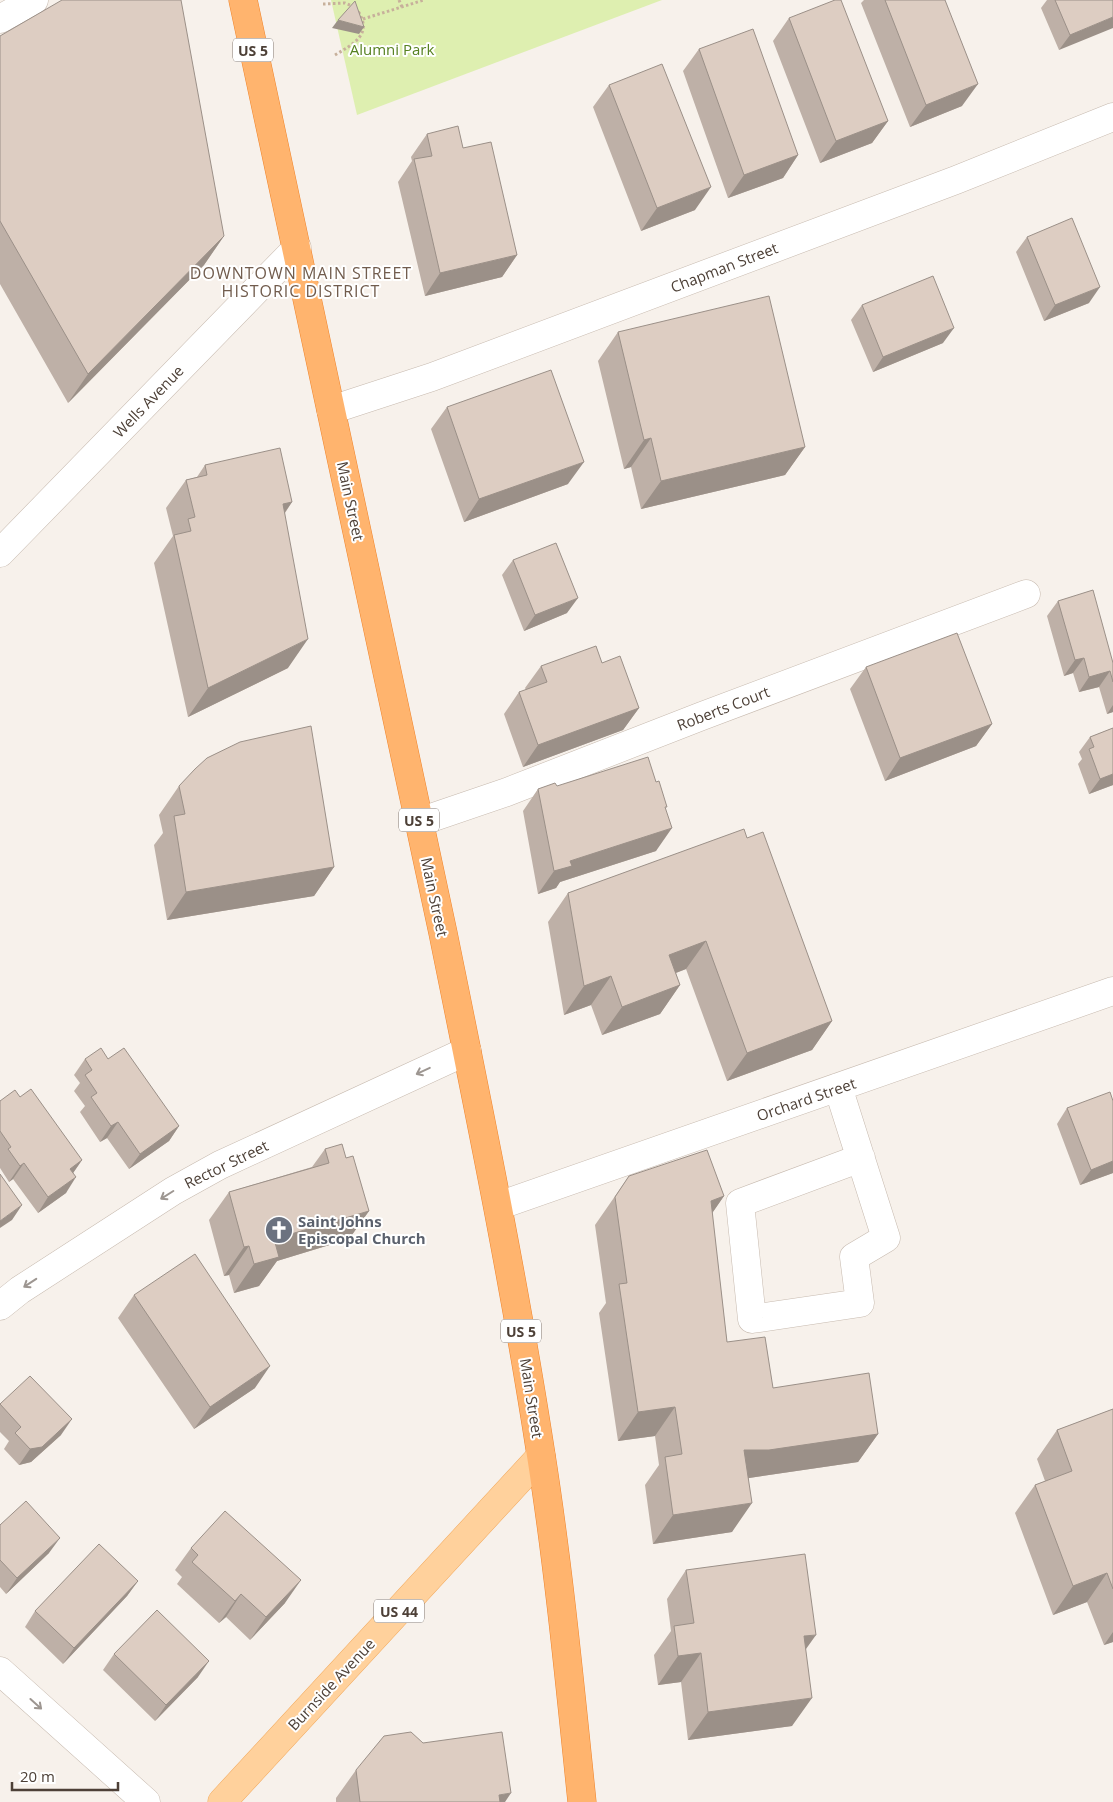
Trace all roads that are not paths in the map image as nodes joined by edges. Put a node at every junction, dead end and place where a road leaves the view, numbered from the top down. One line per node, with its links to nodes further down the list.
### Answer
1 (34, 0): 3 (street)
2 (243, 0): 5 (highway, Main Street / US 5)
3 (0, 20)
4 (1113, 116): 6 (street, Chapman Street)
5 (297, 248): 6 (highway, Main Street / US 5); 7 (street, Wells Avenue)
6 (332, 410): 9 (highway, Main Street / US 5)
7 (0, 553)
8 (1026, 594): 9 (street, Roberts Court)
9 (419, 822): 11 (highway, Main Street / US 5)
10 (1113, 992): 12 (street, Orchard Street)
11 (467, 1051): 14 (highway, Main Street / US 5); 15 (street, Rector Street, one-way to 15)
12 (838, 1087): 13 (street); 14 (street, Orchard Street)
13 (861, 1158): 13 (street)
14 (498, 1206): 16 (highway, Main Street / US 5)
15 (0, 1306)
16 (541, 1456): 19 (main road, Burnside Avenue / US 44); 20 (highway, Main Street / US 5)
17 (0, 1671): 18 (street, one-way to 18)
18 (146, 1802)
19 (222, 1802)
20 (582, 1802)

